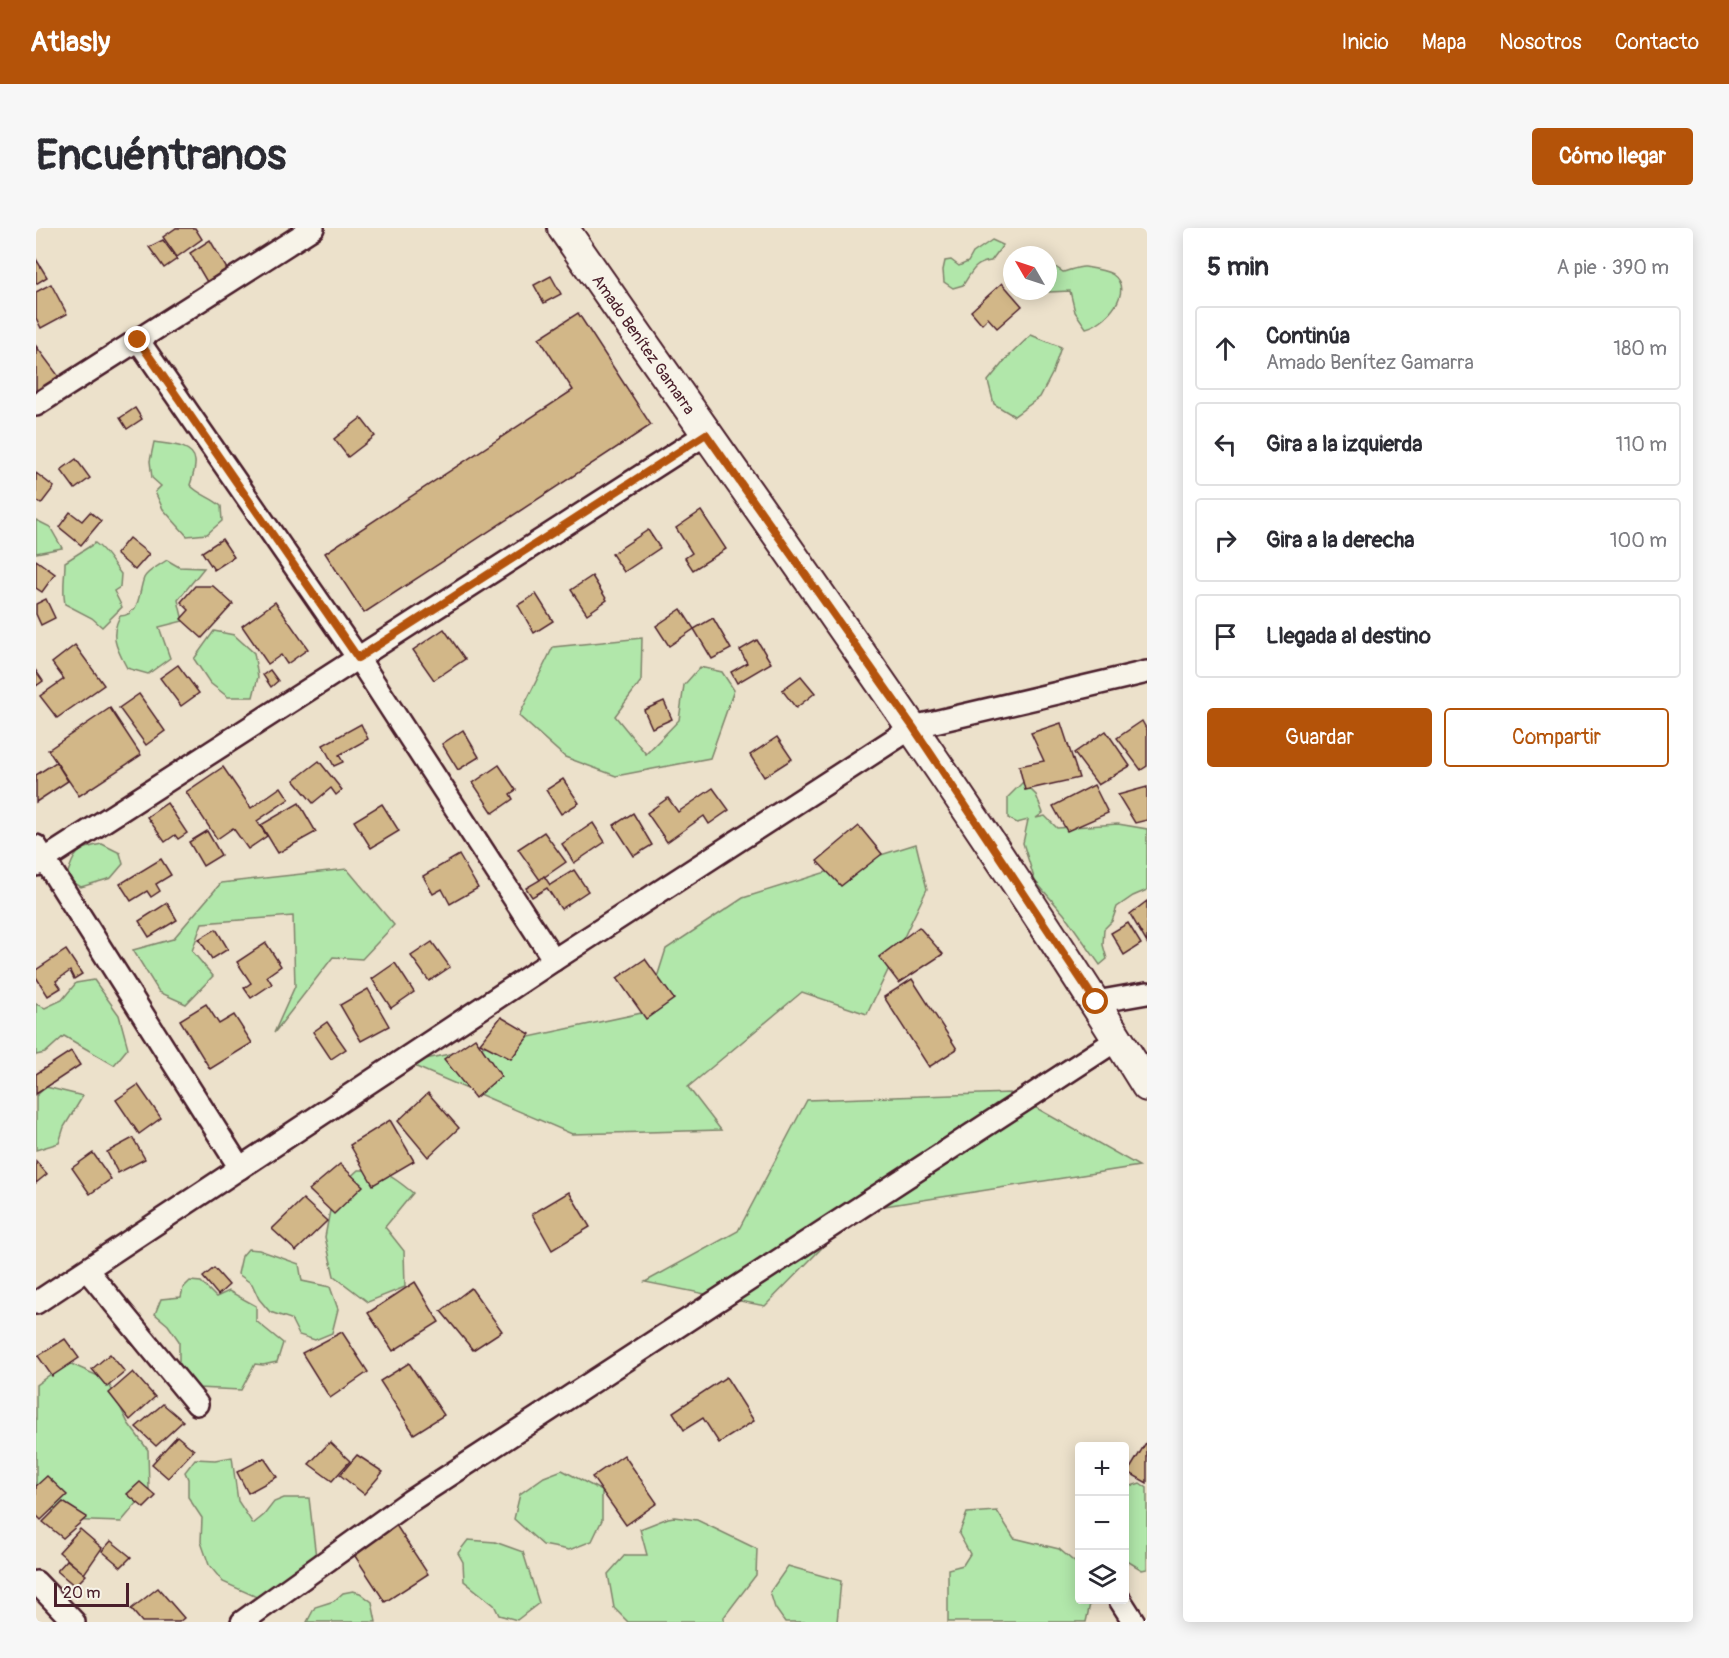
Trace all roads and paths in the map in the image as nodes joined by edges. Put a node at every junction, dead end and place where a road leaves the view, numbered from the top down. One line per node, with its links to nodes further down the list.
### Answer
1 (314, 228): 3 (street)
2 (563, 228): 5 (main road, Amado Benítez Gamarra)
3 (138, 340): 4 (street); 6 (street)
4 (36, 405)
5 (706, 434): 6 (street); 8 (main road, Amado Benítez Gamarra)
6 (358, 658): 9 (street); 10 (street)
7 (1147, 672): 8 (street)
8 (913, 727): 10 (street); 12 (main road, Amado Benítez Gamarra)
9 (39, 857): 15 (street)
10 (554, 960): 15 (street)
11 (1147, 993): 12 (street)
12 (1096, 1002): 13 (main road, Amado Benítez Gamarra)
13 (1118, 1039): 14 (main road, Amado Benítez Gamarra); 22 (street)
14 (1147, 1086)
15 (240, 1168): 16 (street)
16 (87, 1270): 17 (street); 18 (street)
17 (36, 1303)
18 (197, 1404)
19 (36, 1582): 21 (street)
20 (1123, 1604): 23 (street)
21 (74, 1622)
22 (242, 1622)
23 (1134, 1622)

